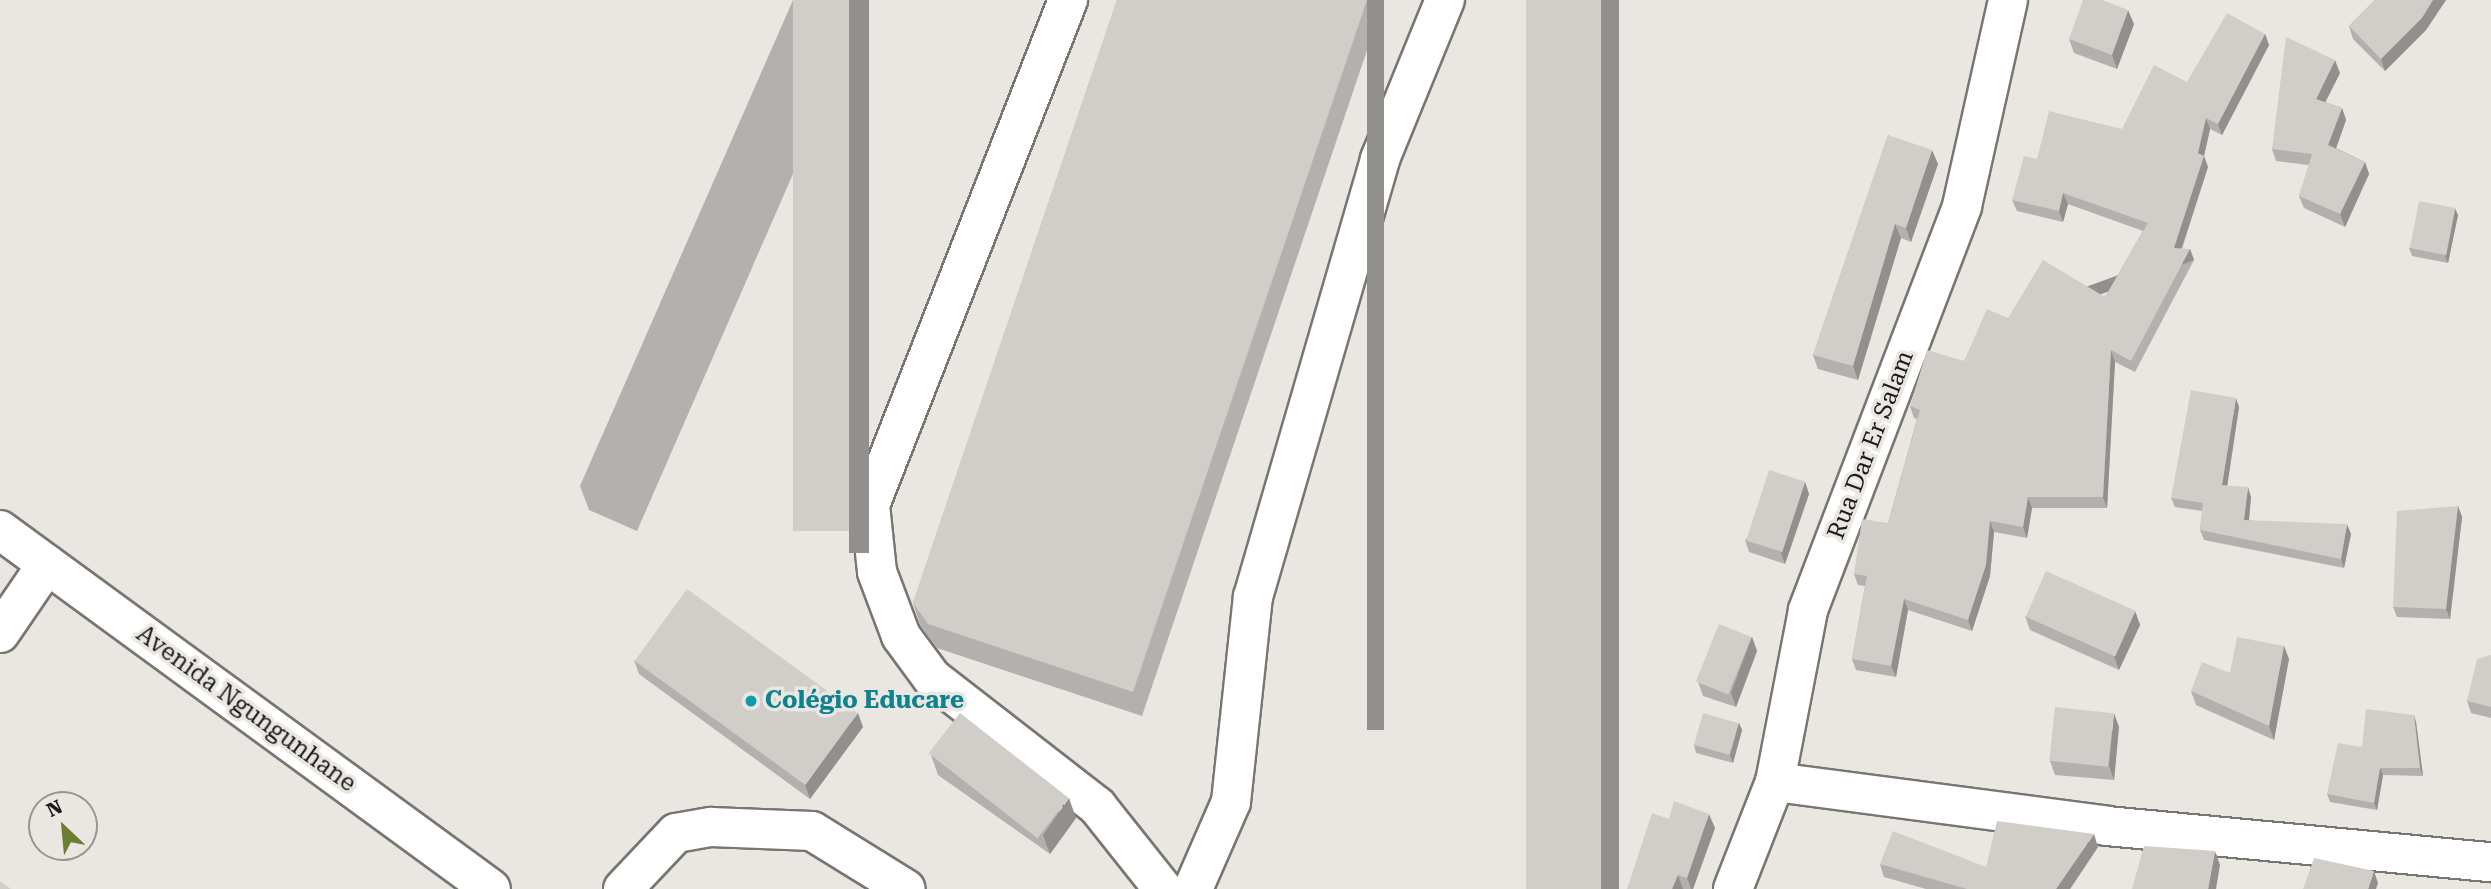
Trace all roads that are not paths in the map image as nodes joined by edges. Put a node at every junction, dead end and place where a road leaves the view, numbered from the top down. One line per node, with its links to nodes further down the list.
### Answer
1 (1068, 0): 12 (street)
2 (1445, 0): 13 (street)
3 (2008, 0): 7 (street, Rua Dar Er Salam)
4 (0, 530): 5 (street, Avenida Ngungunhane)
5 (47, 564): 6 (street); 9 (street, Avenida Ngungunhane)
6 (0, 633)
7 (1775, 782): 8 (street); 14 (street, Rua Dar Er Salam)
8 (2491, 862)
9 (491, 889)
10 (623, 889): 11 (street)
11 (906, 889)
12 (1163, 889)
13 (1193, 889)
14 (1733, 889)

